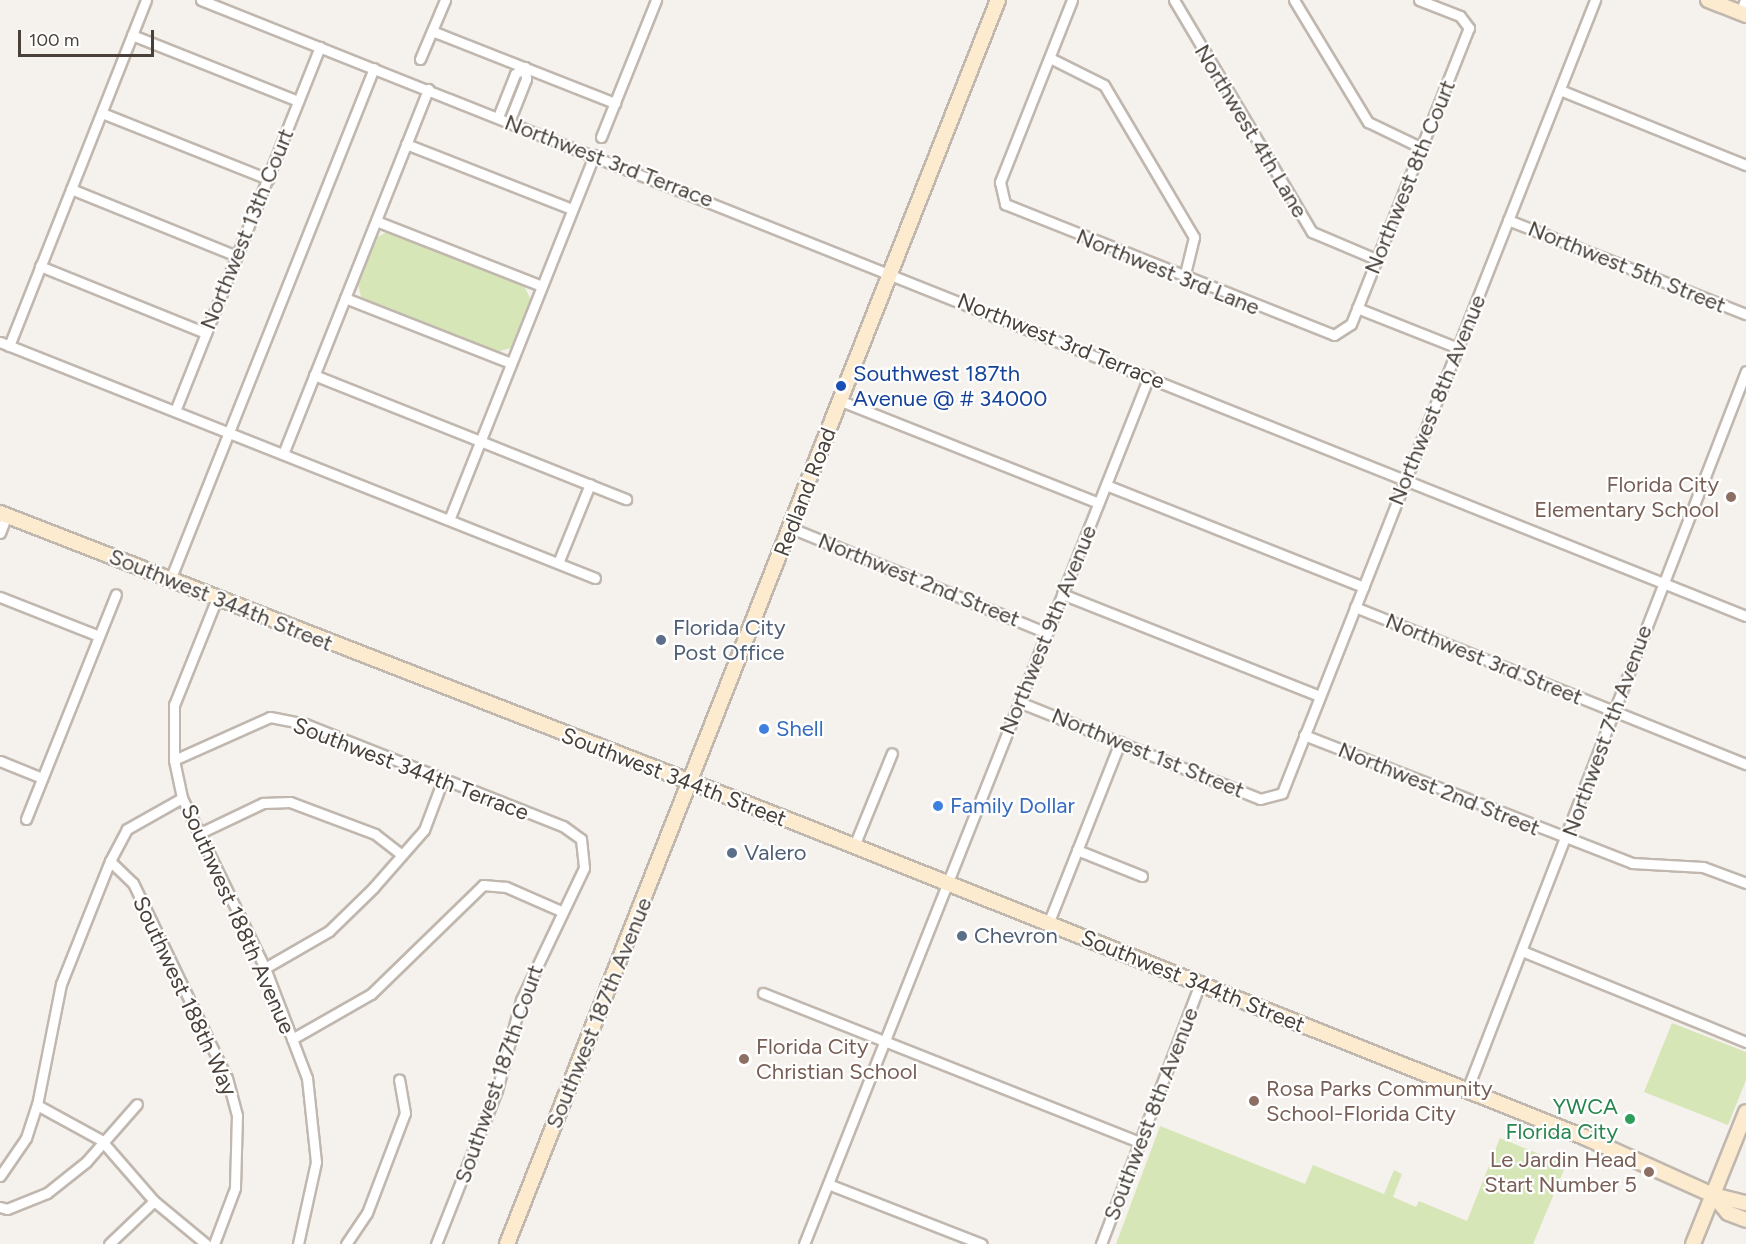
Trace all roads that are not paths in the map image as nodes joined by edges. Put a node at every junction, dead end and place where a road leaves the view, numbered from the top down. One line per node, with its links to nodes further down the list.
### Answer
1 (146, 0): 14 (street)
2 (201, 0): 15 (street, Northwest 3rd Terrace)
3 (445, 0): 13 (street)
4 (656, 0): 23 (street)
5 (998, 0): 40 (main road, Redland Road)
6 (1072, 0): 17 (street)
7 (1174, 0): 38 (street, Northwest 4th Lane)
8 (1294, 0): 29 (street)
9 (1419, 0): 29 (street, Northwest 8th Court)
10 (1595, 0): 21 (street, Northwest 8th Avenue)
11 (1708, 0): 12 (main road)
12 (1744, 9)
13 (432, 31): 16 (street); 18 (street)
14 (132, 35): 22 (street); 24 (street)
15 (320, 47): 19 (street, Northwest 3rd Terrace); 22 (street, Northwest 13th Court)
16 (420, 58)
17 (1050, 58): 41 (street); 41 (street, Northwest 3rd Lane)
18 (525, 67): 23 (street); 25 (street); 26 (street)
19 (374, 68): 20 (street, Northwest 3rd Terrace); 56 (street)
20 (428, 89): 25 (street, Northwest 3rd Terrace); 28 (street)
21 (1560, 90): 31 (street); 35 (street, Northwest 8th Avenue)
22 (298, 101): 32 (street, Northwest 13th Court)
23 (615, 103): 27 (street)
24 (102, 113): 32 (street); 33 (street)
25 (498, 117): 26 (street, Northwest 3rd Terrace)
26 (509, 122): 30 (street, Northwest 3rd Terrace)
27 (601, 137)
28 (406, 144): 34 (street); 36 (street)
29 (1420, 147): 38 (street, Northwest 8th Court)
30 (594, 155): 34 (street); 40 (street, Northwest 3rd Terrace)
31 (1746, 165)
32 (268, 179): 37 (street, Northwest 13th Court)
33 (71, 189): 37 (street); 39 (street)
34 (572, 209): 42 (street)
35 (1509, 220): 45 (street, Northwest 5th Street); 49 (street, Northwest 8th Avenue)
36 (376, 221): 42 (street); 43 (street)
37 (237, 256): 46 (street, Northwest 13th Court)
38 (1376, 259): 44 (street, Northwest 8th Court)
39 (40, 266): 46 (street); 48 (street)
40 (891, 273): 53 (street, Northwest 3rd Terrace); 54 (main road, Redland Road)
41 (1184, 278): 47 (street, Northwest 3rd Lane)
42 (542, 286): 50 (street)
43 (345, 298): 50 (street); 52 (street)
44 (1357, 308): 47 (street, Northwest 8th Court); 49 (street)
45 (1746, 314)
46 (206, 333): 55 (street, Northwest 13th Court)
47 (1339, 334)
48 (4, 344): 55 (street)
49 (1458, 348): 59 (street, Northwest 8th Avenue)
50 (511, 363): 57 (street)
51 (1746, 371): 71 (street, Northwest 7th Avenue)
52 (314, 375): 57 (street); 58 (street)
53 (1149, 376): 59 (street, Northwest 3rd Terrace); 61 (street, Northwest 9th Avenue)
54 (841, 401): 63 (street); 66 (main road, Redland Road)
55 (175, 411): 56 (street)
56 (229, 432): 58 (street); 70 (street)
57 (480, 441): 60 (street); 65 (street)
58 (283, 454): 65 (street)
59 (1406, 478): 71 (street, Northwest 3rd Terrace); 72 (street, Northwest 8th Avenue)
60 (590, 484): 62 (street); 68 (street)
61 (1106, 485): 63 (street, Northwest 9th Avenue); 72 (street)
62 (626, 499)
63 (1099, 503): 74 (street, Northwest 9th Avenue)
64 (3, 514): 67 (street); 70 (main road, Southwest 344th Street)
65 (449, 520): 68 (street)
66 (791, 528): 79 (street, Northwest 2nd Street); 92 (main road, Redland Road)
67 (0, 533)
68 (558, 563): 69 (street)
69 (595, 578)
70 (170, 580): 76 (main road, Southwest 344th Street)
71 (1662, 582): 78 (street, Northwest 3rd Terrace); 83 (street, Northwest 7th Avenue)
72 (1363, 586): 77 (street, Northwest 8th Avenue)
73 (116, 594): 80 (street)
74 (1062, 594): 79 (street, Northwest 9th Avenue); 81 (street)
75 (0, 597): 80 (street)
76 (217, 598): 87 (street, Southwest 188th Avenue); 92 (main road, Southwest 344th Street)
77 (1355, 607): 81 (street, Northwest 8th Avenue); 83 (street, Northwest 3rd Street)
78 (1746, 616)
79 (1047, 633): 82 (street, Northwest 9th Avenue)
80 (99, 636): 90 (street)
81 (1320, 696): 84 (street, Northwest 8th Avenue)
82 (1019, 702): 85 (street, Northwest 1st Street); 105 (street, Northwest 9th Avenue)
83 (1615, 711): 89 (street, Northwest 3rd Street); 97 (street, Northwest 7th Avenue)
84 (1304, 735): 94 (street, Northwest 8th Avenue); 97 (street, Northwest 2nd Street)
85 (1120, 742): 94 (street, Northwest 1st Street); 100 (street)
86 (892, 753): 99 (street)
87 (174, 760): 91 (street, Southwest 344th Terrace); 93 (street, Southwest 188th Avenue)
88 (0, 761): 90 (street)
89 (1746, 764)
90 (42, 778): 95 (street)
91 (441, 782): 98 (street, Southwest 344th Terrace); 101 (street)
92 (690, 783): 99 (main road, Southwest 344th Street); 135 (main road, Southwest 187th Avenue)
93 (182, 798): 96 (street, Southwest 188th Avenue); 102 (street)
94 (1276, 798)
95 (26, 819)
96 (200, 833): 101 (street); 109 (street, Southwest 188th Avenue)
97 (1568, 838): 104 (street, Northwest 2nd Street); 108 (street, Northwest 7th Avenue)
98 (581, 839): 106 (street, Southwest 187th Court)
99 (854, 846): 105 (main road, Southwest 344th Street)
100 (1077, 850): 103 (street); 107 (street)
101 (401, 854): 109 (street)
102 (110, 861): 118 (street); 132 (street, Southwest 188th Way)
103 (1142, 876)
104 (1746, 883)
105 (950, 884): 107 (main road, Southwest 344th Street); 113 (street, Northwest 9th Avenue)
106 (563, 912): 112 (street); 134 (street, Southwest 187th Court)
107 (1048, 924): 110 (main road, Southwest 344th Street)
108 (1522, 951): 114 (street); 116 (street, Northwest 7th Avenue)
109 (265, 968): 112 (street, Southwest 188th Avenue)
110 (1200, 984): 116 (main road, Southwest 344th Street); 121 (street, Southwest 8th Avenue)
111 (763, 993): 113 (street)
112 (292, 1039): 129 (street, Southwest 188th Avenue)
113 (884, 1041): 121 (street); 123 (street, Northwest 9th Avenue)
114 (1746, 1042)
115 (399, 1080): 133 (street)
116 (1467, 1090): 124 (main road, Southwest 344th Street)
117 (137, 1104): 120 (street)
118 (37, 1105): 120 (street); 122 (street)
119 (1746, 1112): 124 (main road)
120 (101, 1140): 125 (street); 127 (street)
121 (1140, 1142): 138 (street, Southwest 8th Avenue)
122 (0, 1176)
123 (828, 1184): 136 (street, Northwest 9th Avenue); 137 (street)
124 (1713, 1195): 126 (main road, Southwest 344th Street); 128 (main road, Southwest 344th Street); 139 (main road)
125 (154, 1201): 130 (street); 131 (street)
126 (1746, 1203)
127 (0, 1207)
128 (1746, 1220)
129 (301, 1243)
130 (109, 1244)
131 (206, 1244)
132 (214, 1244)
133 (346, 1244)
134 (436, 1244)
135 (507, 1244)
136 (804, 1244)
137 (981, 1244)
138 (1101, 1244)
139 (1693, 1244)

